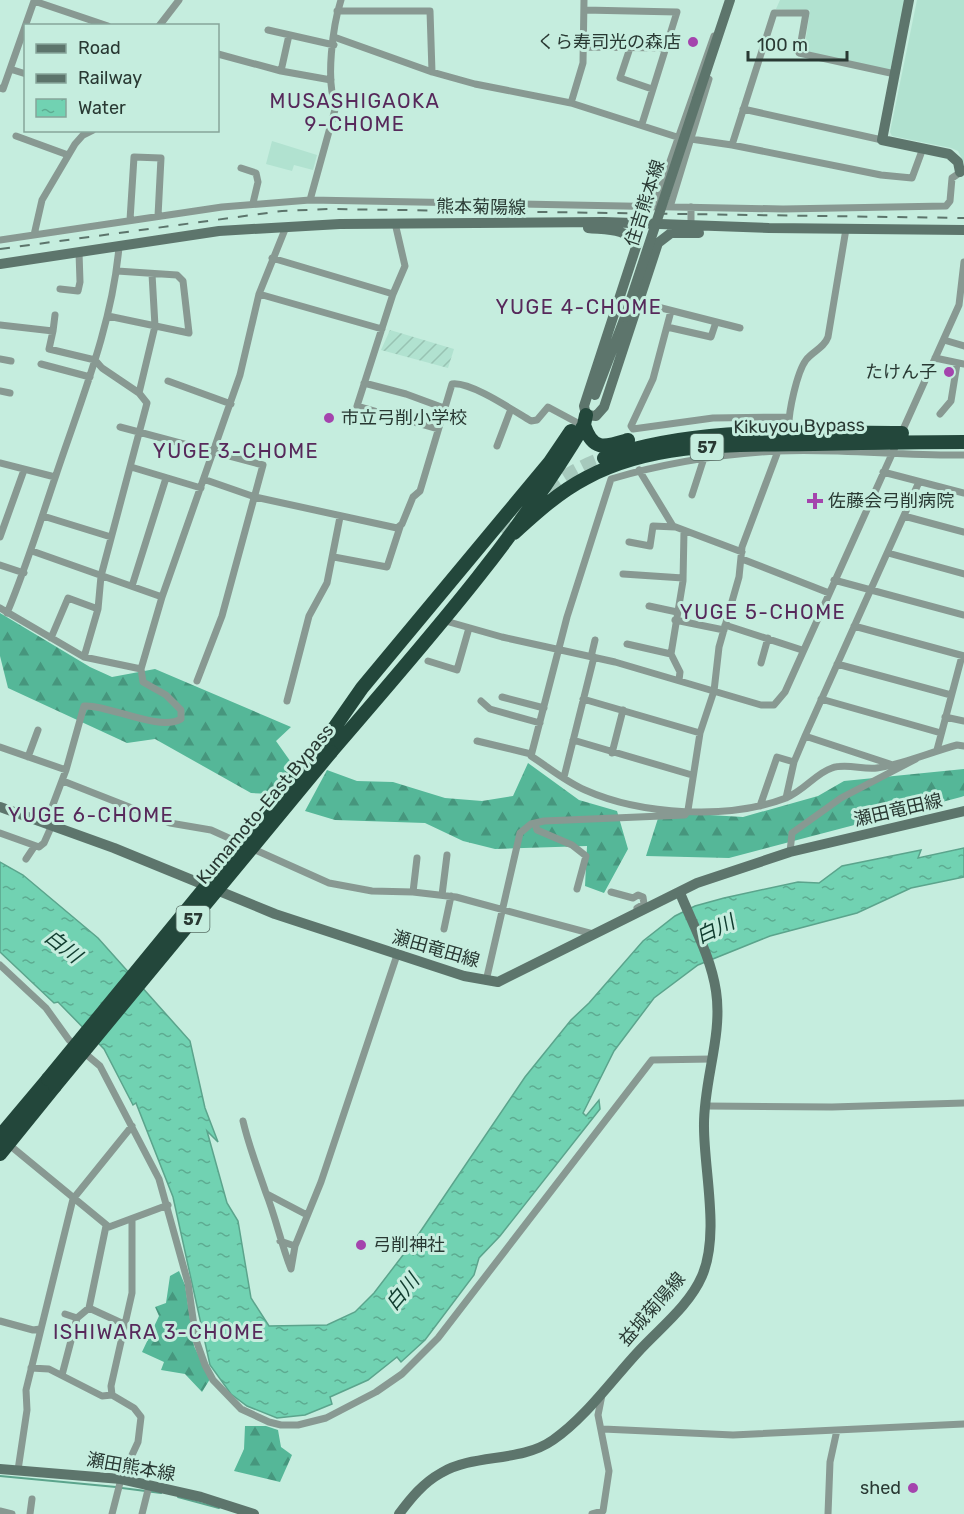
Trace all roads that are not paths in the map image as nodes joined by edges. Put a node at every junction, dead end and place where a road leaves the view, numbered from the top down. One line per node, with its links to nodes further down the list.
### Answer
1 (179, 0): 12 (street)
2 (341, 0): 8 (street)
3 (584, 0): 7 (street)
4 (730, 0): 9 (main road, 住吉熊本線)
5 (909, 0): 25 (main road)
6 (48, 3): 10 (street); 11 (street)
7 (584, 10): 17 (street); 19 (street)
8 (337, 11): 16 (street); 23 (street)
9 (726, 13): 34 (street); 35 (street); 97 (main road, 住吉熊本線, bridge)
10 (26, 24)
11 (103, 24)
12 (161, 24)
13 (24, 29): 21 (street)
14 (268, 30): 15 (street)
15 (289, 35): 16 (street); 22 (street)
16 (334, 41): 23 (street); 26 (street)
17 (583, 47): 18 (street); 29 (street)
18 (630, 48): 19 (street); 28 (street)
19 (667, 48): 28 (street)
20 (219, 54): 22 (street)
21 (10, 69): 24 (street); 27 (street)
22 (281, 70): 26 (street)
23 (432, 72): 29 (street)
24 (24, 73)
25 (895, 74): 30 (street); 36 (main road)
26 (331, 80): 42 (street)
27 (0, 88)
28 (652, 89): 31 (street)
29 (571, 103): 31 (street)
30 (743, 109): 36 (street); 37 (street)
31 (642, 124): 34 (street)
32 (89, 132): 39 (street)
33 (16, 136): 39 (street)
34 (677, 136): 35 (street); 44 (street)
35 (691, 137): 37 (street); 45 (street)
36 (882, 140): 38 (main road)
37 (732, 145): 38 (street)
38 (923, 148): 41 (main road)
39 (68, 154): 56 (street)
40 (241, 168): 43 (street)
41 (962, 172): 46 (street)
42 (310, 200): 43 (street); 44 (street)
43 (253, 203): 47 (street)
44 (654, 207): 45 (street)
45 (670, 207): 46 (street)
46 (691, 207): 51 (street)
47 (158, 216): 48 (street); 48 (street)
48 (130, 220): 56 (street)
49 (395, 223): 50 (main road, 熊本菊陽線); 52 (main road, 熊本菊陽線); 67 (street)
50 (546, 224): 51 (main road, 熊本菊陽線); 97 (main road)
51 (691, 225): 53 (main road, 熊本菊陽線)
52 (286, 227): 58 (main road, 熊本菊陽線); 60 (street)
53 (769, 228): 54 (main road, 熊本菊陽線); 68 (main road)
54 (846, 229): 55 (main road, 熊本菊陽線); 98 (street)
55 (964, 230)
56 (34, 235): 57 (street)
57 (0, 240)
58 (119, 247): 59 (main road, 熊本菊陽線); 63 (street)
59 (79, 252): 62 (main road, 熊本菊陽線); 65 (street)
60 (272, 258): 66 (street); 67 (street)
61 (964, 262): 79 (street)
62 (0, 264)
63 (117, 271): 64 (street); 71 (street)
64 (152, 274): 74 (street); 74 (street)
65 (60, 289)
66 (259, 294): 76 (street); 93 (street)
67 (393, 294): 76 (street)
68 (638, 302): 69 (street); 97 (main road)
69 (671, 311): 72 (street); 75 (street)
70 (55, 315): 78 (street)
71 (108, 316): 74 (street); 83 (street)
72 (716, 322): 75 (street); 77 (street)
73 (0, 325): 78 (street)
74 (155, 326): 92 (street)
75 (667, 327): 98 (street)
76 (382, 328): 89 (street)
77 (740, 328)
78 (52, 332): 83 (street)
79 (944, 340): 80 (street); 81 (street)
80 (964, 346)
81 (935, 358): 86 (street); 105 (street)
82 (0, 359): 84 (street)
83 (95, 360): 87 (street); 92 (street)
84 (11, 361)
85 (41, 364): 87 (street)
86 (961, 364): 96 (street)
87 (90, 377): 118 (street)
88 (168, 381): 93 (street)
89 (364, 383): 94 (street); 100 (street)
90 (0, 391): 91 (street)
91 (10, 393)
92 (139, 393): 101 (street)
93 (231, 404): 107 (street)
94 (444, 408): 95 (street); 100 (street)
95 (511, 409): 97 (street); 106 (street)
96 (940, 414)
97 (582, 420): 98 (highway); 116 (highway); 123 (highway)
98 (788, 423): 102 (highway)
99 (120, 427): 101 (street)
100 (438, 429): 131 (street)
101 (140, 433): 107 (street); 113 (street)
102 (851, 433): 105 (highway, Kikuyou Bypass / 57); 110 (highway, Kikuyou Bypass / 57)
103 (964, 433): 105 (highway, Kikuyou Bypass / 57)
104 (964, 442): 105 (highway, Kikuyou Bypass / 57)
105 (898, 443): 108 (street); 109 (street); 117 (street); 124 (highway, Kikuyou Bypass / 57)
106 (497, 446)
107 (216, 451): 120 (street); 127 (street)
108 (778, 451): 111 (street); 141 (street)
109 (964, 454)
110 (604, 458)
111 (704, 458): 115 (street); 126 (street)
112 (0, 463): 114 (street)
113 (130, 467): 119 (street); 137 (street)
114 (24, 470): 118 (street); 136 (street)
115 (639, 470): 132 (street); 169 (street)
116 (541, 472): 123 (highway); 134 (highway)
117 (884, 472): 121 (street); 149 (street)
118 (55, 477): 128 (street)
119 (166, 478): 122 (street); 150 (street)
120 (206, 480): 122 (street); 127 (street)
121 (919, 482): 125 (street); 129 (street)
122 (201, 488): 153 (street)
123 (544, 489): 124 (highway); 134 (highway)
124 (566, 490): 134 (highway, Kikuyou Bypass / 57)
125 (964, 493)
126 (692, 495)
127 (255, 497): 130 (street); 180 (street)
128 (43, 516): 137 (street); 139 (street)
129 (904, 516): 135 (street); 140 (street)
130 (340, 517): 131 (street); 142 (street)
131 (400, 527): 142 (street)
132 (675, 527): 133 (street); 138 (street)
133 (684, 531): 141 (street); 148 (street)
134 (506, 532): 160 (highway, Kumamoto-East Bypass / 57); 201 (highway)
135 (964, 532)
136 (0, 537)
137 (111, 537): 147 (street)
138 (629, 542)
139 (32, 551): 144 (street); 147 (street)
140 (888, 553): 146 (street); 151 (street)
141 (742, 555): 152 (street); 163 (street)
142 (334, 557): 186 (street)
143 (0, 565): 144 (street)
144 (24, 573): 158 (street)
145 (623, 573): 148 (street)
146 (964, 574)
147 (101, 576): 150 (street); 156 (street)
148 (683, 578): 157 (street)
149 (834, 580): 151 (street); 152 (street)
150 (132, 586): 153 (street)
151 (871, 591): 159 (street); 162 (street)
152 (829, 592): 170 (street)
153 (162, 597): 178 (street)
154 (649, 606): 157 (street)
155 (0, 608): 158 (street)
156 (98, 609): 165 (street); 173 (street)
157 (677, 612): 161 (street)
158 (7, 613): 165 (street)
159 (964, 615)
160 (442, 620): 164 (street); 201 (highway, Kumamoto-East Bypass / 57)
161 (675, 620): 163 (street); 171 (street)
162 (854, 626): 172 (street); 177 (street)
163 (724, 627): 166 (street); 181 (street)
164 (469, 628): 169 (street); 175 (street)
165 (51, 638): 173 (street)
166 (768, 638): 170 (street); 176 (street)
167 (595, 640): 174 (street)
168 (627, 644): 171 (street)
169 (559, 650): 174 (street); 188 (street)
170 (802, 650): 181 (street)
171 (671, 654): 179 (street)
172 (963, 656): 182 (street)
173 (84, 657): 178 (street)
174 (592, 657): 179 (street); 184 (street)
175 (428, 661)
176 (760, 663)
177 (837, 664): 182 (street); 185 (street)
178 (141, 669): 209 (street)
179 (679, 680): 181 (street)
180 (197, 681)
181 (714, 691): 194 (street)
182 (951, 695): 190 (street)
183 (502, 697): 188 (street)
184 (583, 699): 189 (street); 197 (street)
185 (820, 699): 195 (street); 196 (street)
186 (287, 701)
187 (482, 701): 192 (street)
188 (544, 708): 192 (street)
189 (623, 710): 194 (street); 203 (street)
190 (945, 717): 191 (street); 195 (street)
191 (964, 721)
192 (540, 723): 204 (street)
193 (38, 730): 206 (street)
194 (700, 733): 210 (street)
195 (941, 733): 202 (street)
196 (805, 736): 207 (street); 208 (street)
197 (573, 740): 203 (street); 211 (street)
198 (477, 741): 204 (street)
199 (964, 746): 202 (street)
200 (0, 747): 206 (street)
201 (327, 748): 244 (highway, Kumamoto-East Bypass / 57, bridge)
202 (937, 750): 205 (street)
203 (612, 753): 210 (street)
204 (531, 754): 211 (street)
205 (923, 755): 208 (street); 222 (street)
206 (28, 757): 209 (street)
207 (794, 762): 213 (street); 214 (street)
208 (890, 764): 213 (street)
209 (66, 771): 212 (street)
210 (692, 775): 216 (street)
211 (564, 777): 216 (street)
212 (63, 782): 219 (street); 227 (street)
213 (786, 798): 214 (street)
214 (760, 806): 216 (street)
215 (1, 810): 219 (main road, 瀬田竜田線)
216 (688, 810): 218 (street)
217 (964, 811): 222 (main road, 瀬田竜田線)
218 (535, 823): 226 (street); 232 (street)
219 (49, 824): 221 (street); 236 (main road, 瀬田竜田線)
220 (0, 832): 221 (street)
221 (34, 846): 224 (street)
222 (790, 852): 229 (main road, 瀬田竜田線)
223 (447, 855): 230 (street)
224 (26, 858)
225 (417, 858): 227 (street)
226 (577, 889)
227 (413, 892): 230 (street)
228 (611, 892): 234 (street)
229 (680, 893): 234 (main road, 瀬田竜田線); 239 (main road, 益城菊陽線)
230 (442, 895): 231 (street)
231 (452, 896): 232 (street); 233 (street)
232 (504, 908): 234 (street); 238 (street)
233 (444, 929)
234 (592, 933): 235 (street); 238 (main road, 瀬田竜田線)
235 (578, 940)
236 (397, 955): 238 (main road, 瀬田竜田線); 248 (street)
237 (0, 965): 243 (street)
238 (486, 981)
239 (711, 1059): 241 (main road, 益城菊陽線); 247 (street)
240 (964, 1103): 241 (street)
241 (706, 1106): 261 (main road, 益城菊陽線)
242 (243, 1121): 245 (street)
243 (132, 1126): 246 (street); 247 (street)
244 (2, 1143): 246 (street)
245 (267, 1194): 248 (street); 251 (street)
246 (73, 1200): 250 (street); 258 (street)
247 (168, 1205): 249 (street)
248 (307, 1215): 252 (street)
249 (132, 1219): 250 (street); 257 (street)
250 (106, 1226): 253 (street)
251 (280, 1241): 252 (street); 252 (street)
252 (295, 1246)
253 (89, 1308): 255 (street); 257 (street)
254 (65, 1314): 255 (street)
255 (77, 1318): 260 (street)
256 (0, 1320): 258 (street)
257 (126, 1325): 262 (street)
258 (40, 1329): 259 (street)
259 (31, 1368): 260 (street); 267 (street)
260 (63, 1375): 262 (street)
261 (603, 1392): 264 (street); 277 (main road, 益城菊陽線)
262 (112, 1395): 268 (street)
263 (964, 1425): 265 (street)
264 (603, 1429): 265 (street); 278 (street)
265 (837, 1430): 279 (street)
266 (0, 1469): 267 (main road, 瀬田熊本線)
267 (18, 1470): 268 (main road, 瀬田熊本線)
268 (119, 1484): 269 (main road, 瀬田熊本線); 274 (street)
269 (148, 1490): 275 (street); 276 (main road, 瀬田熊本線)
270 (32, 1499): 273 (street)
271 (0, 1511): 272 (street)
272 (12, 1514)
273 (30, 1514)
274 (112, 1514)
275 (142, 1514)
276 (254, 1514)
277 (399, 1514)
278 (592, 1514)
279 (828, 1514)

